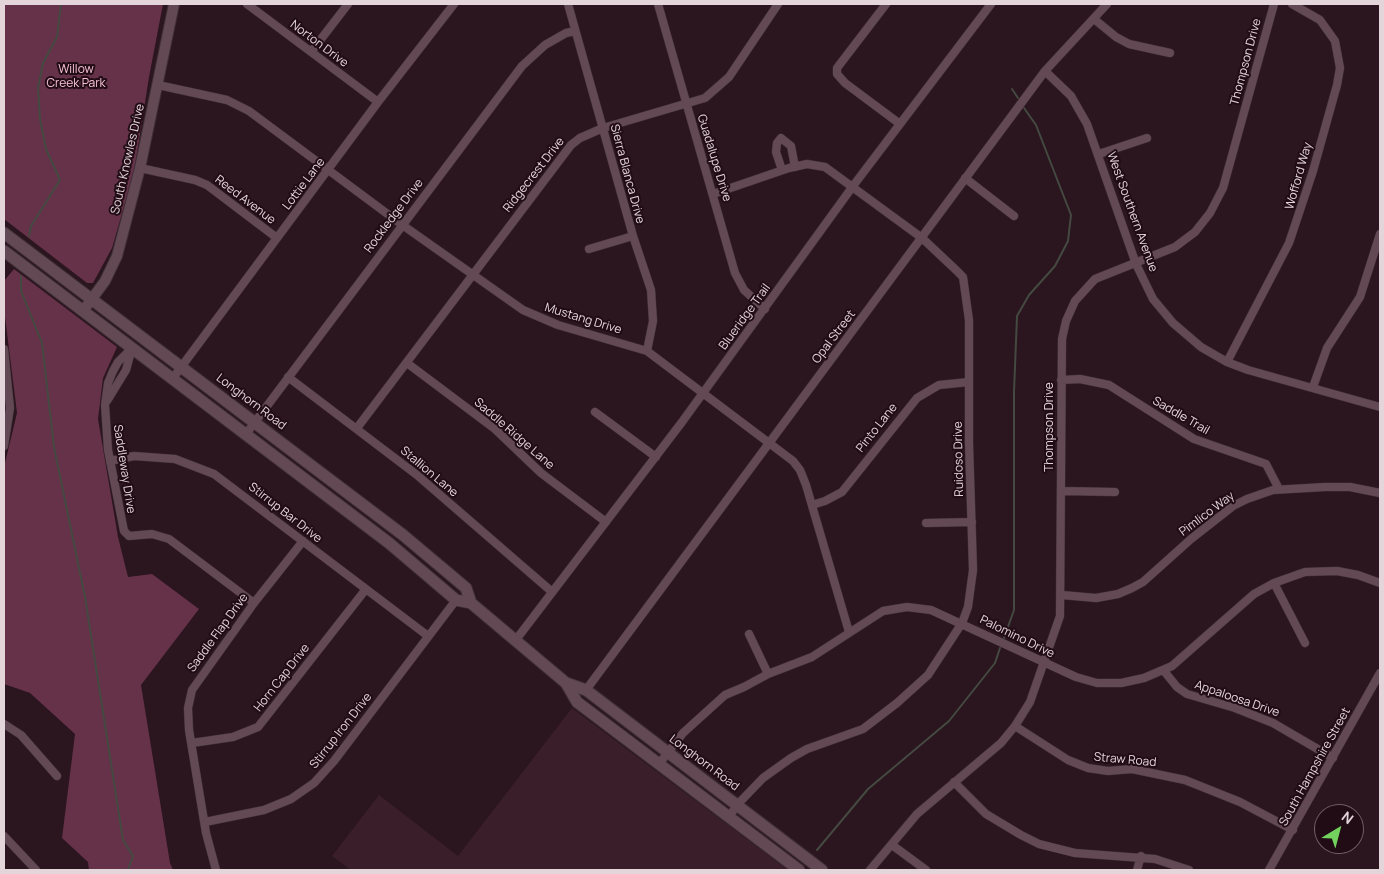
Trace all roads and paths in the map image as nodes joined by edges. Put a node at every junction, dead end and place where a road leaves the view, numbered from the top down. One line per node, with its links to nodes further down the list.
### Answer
1 (174, 4): 18 (street, South Knowles Drive)
2 (247, 4): 15 (street, Norton Drive)
3 (348, 4): 15 (street)
4 (454, 4): 19 (street, Lottie Lane)
5 (568, 4): 14 (street, Sierra Blanca Drive)
6 (658, 4): 20 (street, Guadalupe Drive)
7 (778, 4): 20 (street, Ridgecrest Drive)
8 (886, 4): 21 (street)
9 (991, 4): 21 (street, Blueridge Trail)
10 (1108, 4): 13 (street, Opal Street)
11 (1274, 4): 41 (street, Thompson Drive)
12 (1292, 4): 51 (street, Wofford Way)
13 (1094, 19): 16 (street); 17 (street, Opal Street)
14 (575, 31): 22 (street, Sierra Blanca Drive); 33 (street, Rockledge Drive)
15 (311, 52): 19 (street, Norton Drive)
16 (1170, 53)
17 (1045, 71): 24 (street, West Southern Avenue); 29 (street, Opal Street)
18 (158, 85): 25 (street, South Knowles Drive); 27 (street, Mustang Drive)
19 (378, 102): 27 (street, Lottie Lane)
20 (686, 103): 22 (street, Ridgecrest Drive); 31 (street, Guadalupe Drive)
21 (900, 124): 30 (street, Blueridge Trail)
22 (603, 128): 36 (street, Sierra Blanca Drive); 44 (street, Ridgecrest Drive)
23 (1147, 138): 24 (street)
24 (1099, 154): 41 (street, West Southern Avenue)
25 (140, 168): 37 (street, Reed Avenue); 45 (street, South Knowles Drive)
26 (794, 168): 28 (street, Ruidoso Drive); 28 (street); 30 (street, Ruidoso Drive)
27 (328, 170): 33 (street, Mustang Drive); 37 (street, Lottie Lane)
28 (782, 170): 31 (street, Ruidoso Drive)
29 (966, 178): 32 (street); 38 (street, Opal Street)
30 (852, 186): 38 (street, Ruidoso Drive); 46 (street, Blueridge Trail)
31 (713, 194): 46 (street, Guadalupe Drive)
32 (1014, 216)
33 (401, 224): 44 (street, Mustang Drive); 55 (street, Rockledge Drive)
34 (4, 233): 45 (main road, Longhorn Road)
35 (1380, 234): 42 (street)
36 (633, 236): 39 (street); 50 (street, Sierra Blanca Drive)
37 (277, 238): 54 (street, Lottie Lane)
38 (922, 238): 58 (street, Ruidoso Drive); 66 (street, Opal Street)
39 (589, 249)
40 (4, 251): 47 (main road, Longhorn Road)
41 (1136, 264): 51 (street, West Southern Avenue); 57 (street, Thompson Drive)
42 (1371, 265): 43 (street); 59 (street)
43 (1380, 268)
44 (473, 275): 50 (street, Mustang Drive); 52 (street, Ridgecrest Drive)
45 (92, 299): 47 (street, South Knowles Drive); 54 (main road, Longhorn Road)
46 (765, 308): 60 (street, Blueridge Trail)
47 (83, 311): 48 (main road, Longhorn Road)
48 (132, 348): 56 (main road, Longhorn Road); 69 (street, Saddleway Drive)
49 (4, 349): 53 (street)
50 (647, 351): 60 (street, Mustang Drive)
51 (1227, 362): 59 (street, West Southern Avenue)
52 (407, 363): 64 (street, Ridgecrest Drive); 75 (street, Saddle Ridge Lane)
53 (5, 366): 67 (street)
54 (182, 367): 56 (street, Lottie Lane); 63 (main road, Longhorn Road)
55 (288, 377): 63 (street, Rockledge Drive); 64 (street, Stallion Lane)
56 (173, 378): 65 (main road, Longhorn Road)
57 (1061, 380): 70 (street, Saddle Trail); 71 (street, Thompson Drive)
58 (969, 382): 74 (street, Pinto Lane); 76 (street, Ruidoso Drive)
59 (1313, 387): 61 (street, West Southern Avenue)
60 (704, 392): 66 (street, Mustang Drive); 68 (street, Blueridge Trail)
61 (1380, 407)
62 (595, 412): 68 (street)
63 (254, 422): 65 (street, Rockledge Drive); 86 (main road, Longhorn Road)
64 (356, 428): 82 (street, Stallion Lane)
65 (246, 434): 84 (main road, Longhorn Road)
66 (769, 443): 74 (street, Mustang Drive); 98 (street, Opal Street)
67 (4, 446)
68 (656, 457): 75 (street, Blueridge Trail)
69 (110, 461): 78 (street, Stirrup Bar Drive); 85 (street, Saddleway Drive)
70 (1279, 488): 73 (street, Pimlico Way); 83 (street, Pimlico Way)
71 (1062, 491): 72 (street); 83 (street, Thompson Drive)
72 (1115, 492)
73 (1380, 493)
74 (812, 504): 88 (street, Mustang Drive)
75 (606, 522): 82 (street, Blueridge Trail)
76 (972, 522): 77 (street); 87 (street, Ruidoso Drive)
77 (926, 523)
78 (303, 541): 81 (street, Stirrup Bar Drive); 85 (street, Saddle Flap Drive)
79 (1274, 583): 80 (street, Palomino Drive); 92 (street); 94 (street, Palomino Drive)
80 (1380, 583)
81 (366, 589): 90 (street, Stirrup Bar Drive); 101 (street, Horn Cap Drive)
82 (551, 591): 91 (street, Blueridge Trail)
83 (1062, 595): 93 (street, Thompson Drive)
84 (456, 600): 86 (main road, Longhorn Road); 90 (street, Stirrup Iron Drive)
85 (254, 603): 101 (street, Saddle Flap Drive)
86 (471, 603): 91 (main road, Longhorn Road)
87 (962, 623): 88 (street, Palomino Drive); 93 (street, Palomino Drive); 107 (street, Ruidoso Drive)
88 (849, 632): 96 (street, Palomino Drive)
89 (749, 634): 96 (street)
90 (428, 636): 109 (street, Stirrup Iron Drive)
91 (515, 641): 97 (main road, Longhorn Road)
92 (1305, 644)
93 (1044, 663): 94 (street, Palomino Drive); 100 (street, Thompson Drive)
94 (1164, 671): 103 (street, Appaloosa Drive)
95 (1380, 673): 103 (street, South Hampshire Street)
96 (768, 674): 102 (street, Palomino Drive)
97 (566, 683): 98 (main road, Longhorn Road); 104 (main road, Longhorn Road)
98 (586, 690): 102 (main road, Longhorn Road)
99 (4, 724): 105 (street)
100 (1015, 726): 106 (street, Thompson Drive); 110 (street, Straw Road)
101 (192, 742): 109 (street, Saddle Flap Drive)
102 (668, 754): 104 (street, Palomino Drive); 107 (main road, Longhorn Road)
103 (1333, 758): 110 (street, South Hampshire Street)
104 (659, 764): 108 (main road, Longhorn Road)
105 (57, 776)
106 (954, 782): 112 (street, Thompson Drive); 113 (street)
107 (737, 805): 108 (street, Ruidoso Drive); 117 (main road, Longhorn Road)
108 (729, 816): 116 (main road, Longhorn Road)
109 (205, 822): 115 (street, Saddle Flap Drive)
110 (1293, 830): 122 (street, South Hampshire Street)
111 (4, 836): 114 (street)
112 (892, 845): 118 (street, Thompson Drive); 119 (street)
113 (1141, 856): 120 (street); 121 (street)
114 (36, 870)
115 (216, 870)
116 (799, 870)
117 (822, 870)
118 (870, 870)
119 (926, 870)
120 (1137, 870)
121 (1189, 870)
122 (1268, 870)

